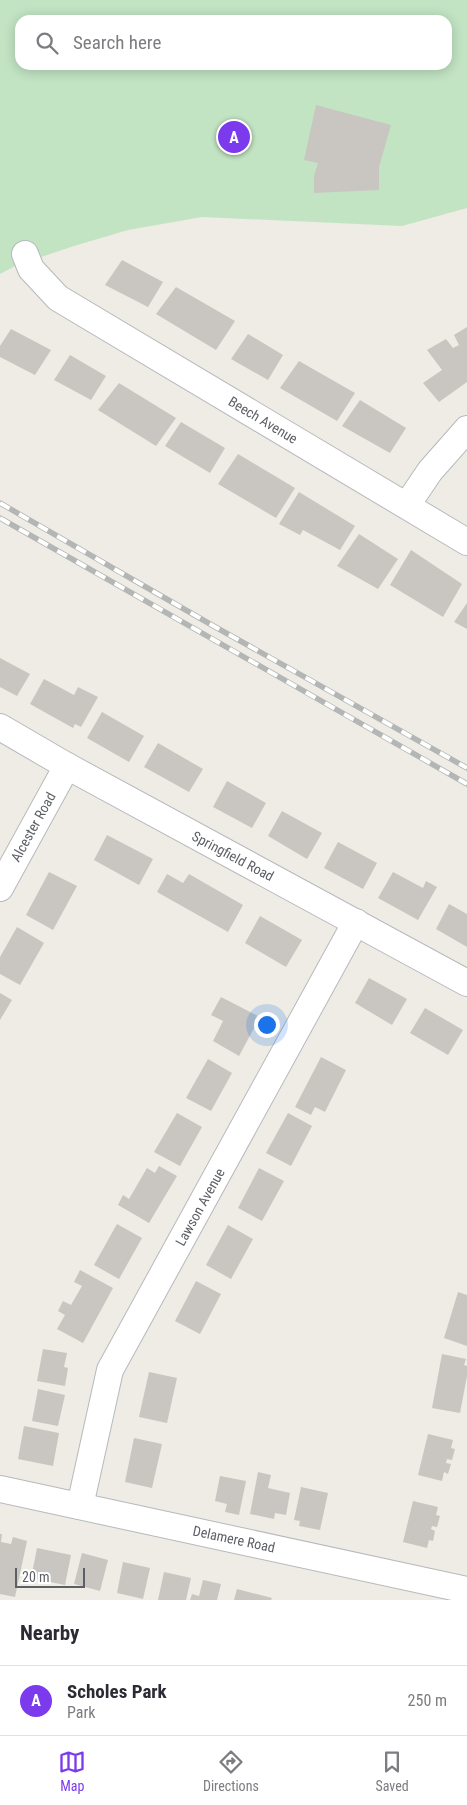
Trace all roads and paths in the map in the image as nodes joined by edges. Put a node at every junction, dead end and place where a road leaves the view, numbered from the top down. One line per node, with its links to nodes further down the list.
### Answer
1 (25, 254): 3 (street, Beech Avenue)
2 (467, 429): 3 (street)
3 (407, 505): 4 (street, Beech Avenue)
4 (467, 542)
5 (0, 727): 6 (street, Springfield Road)
6 (67, 766): 7 (street, Alcester Road); 8 (street, Springfield Road)
7 (0, 888)
8 (356, 922): 9 (street, Springfield Road); 11 (street, Lawson Avenue)
9 (467, 982)
10 (0, 1489): 11 (street, Delamere Road)
11 (80, 1506): 12 (street, Delamere Road)
12 (467, 1590)

